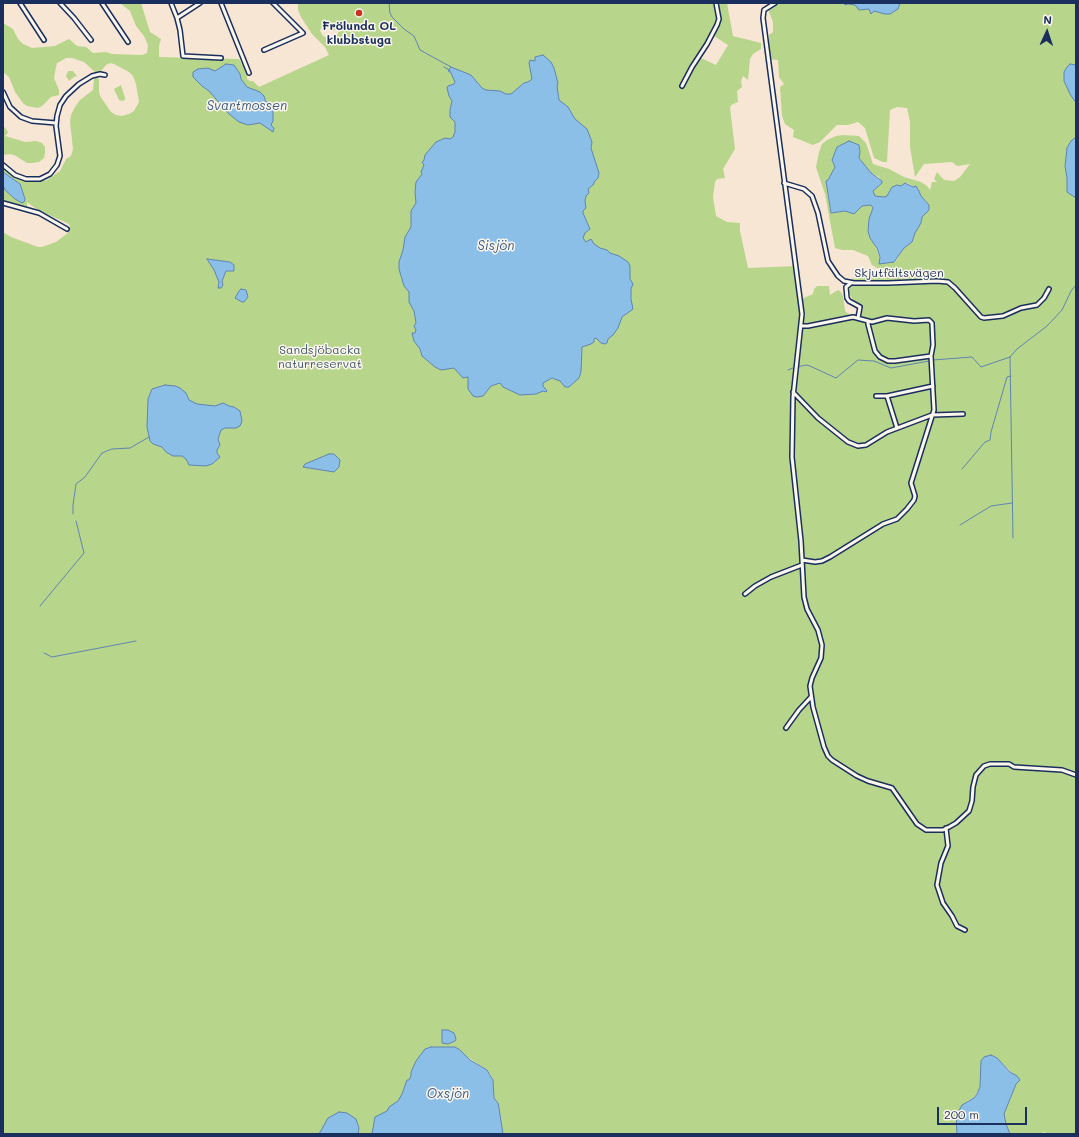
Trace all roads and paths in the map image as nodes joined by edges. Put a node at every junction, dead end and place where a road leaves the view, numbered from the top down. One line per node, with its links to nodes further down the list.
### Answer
1 (20, 3): 11 (street)
2 (60, 3): 12 (street)
3 (102, 3): 13 (street)
4 (171, 3): 10 (street)
5 (200, 3): 10 (street)
6 (221, 3): 16 (street)
7 (273, 3): 14 (street)
8 (716, 3): 18 (street)
9 (775, 3): 22 (street)
10 (177, 18): 15 (street)
11 (44, 40)
12 (91, 40)
13 (128, 42)
14 (264, 50)
15 (221, 58)
16 (249, 73)
17 (105, 75): 20 (street)
18 (682, 86)
19 (3, 92): 20 (street)
20 (56, 122): 21 (street)
21 (3, 165)
22 (784, 183): 25 (street, Skjutfältsvägen); 29 (street)
23 (3, 203): 24 (street)
24 (67, 229)
25 (851, 282): 26 (street, Skjutfältsvägen); 27 (street)
26 (1049, 289)
27 (858, 318): 28 (street); 29 (street)
28 (868, 321): 30 (street); 30 (street)
29 (801, 326): 32 (street)
30 (932, 356): 31 (street)
31 (933, 386): 34 (street); 36 (street)
32 (794, 392): 37 (street); 38 (street)
33 (876, 396): 34 (street)
34 (888, 396): 37 (street)
35 (963, 414): 36 (street)
36 (932, 415): 37 (street); 38 (street)
37 (897, 428)
38 (802, 560): 39 (street)
39 (802, 565): 40 (street); 41 (street)
40 (745, 594)
41 (811, 697): 42 (street); 44 (street)
42 (786, 728)
43 (1076, 775): 44 (street)
44 (946, 828): 45 (street)
45 (965, 930)

